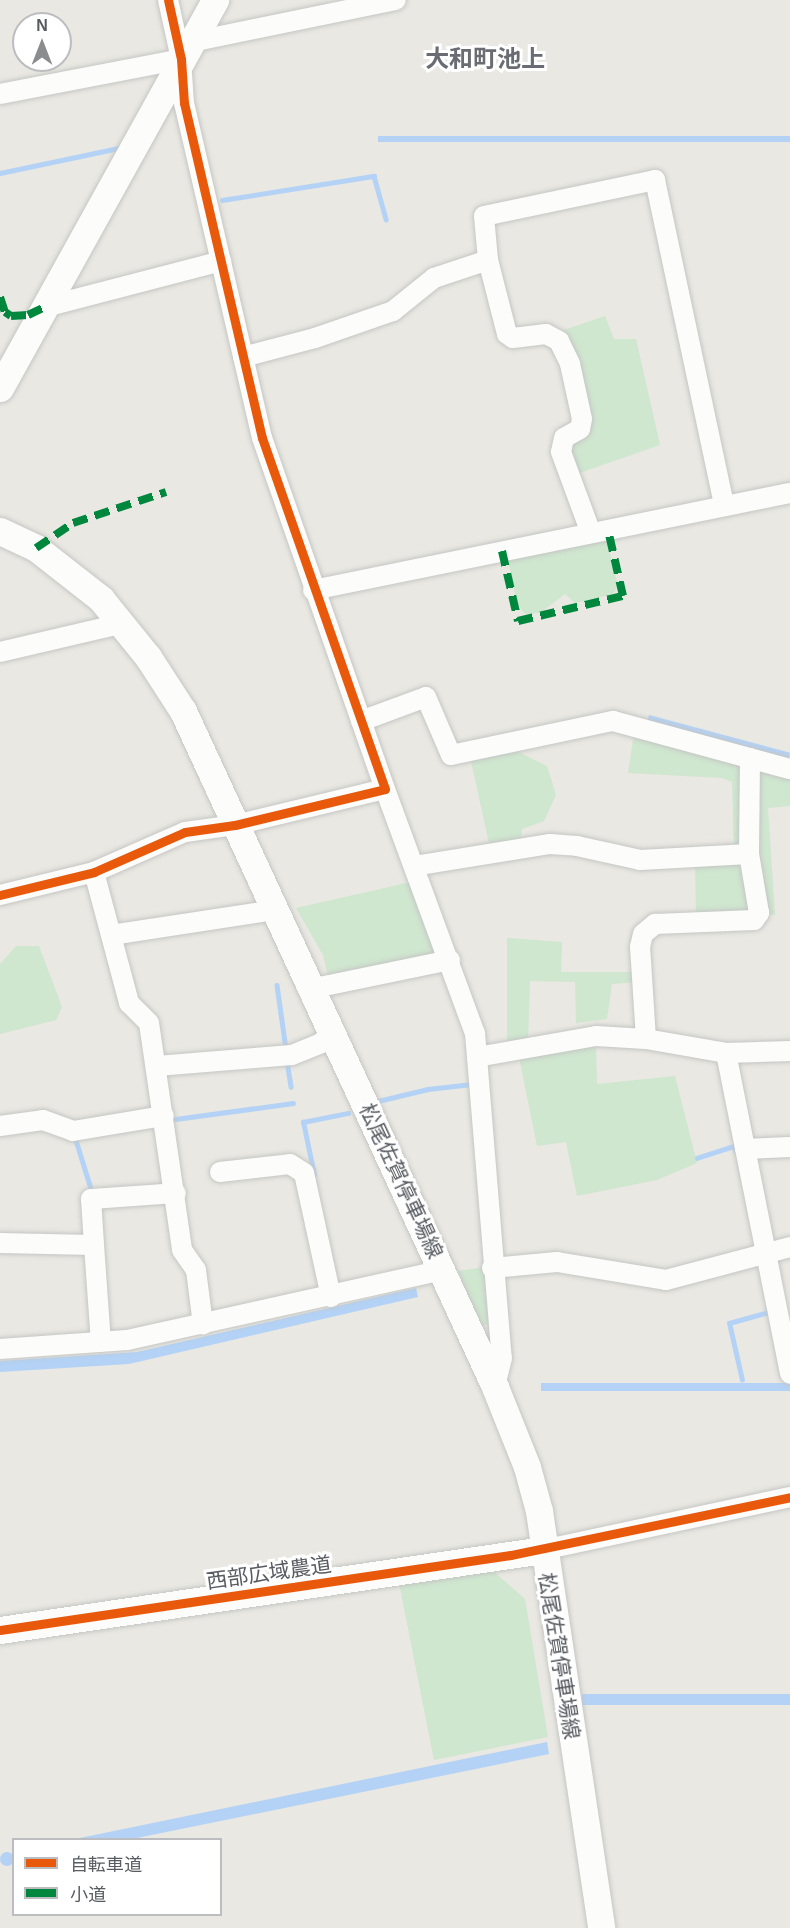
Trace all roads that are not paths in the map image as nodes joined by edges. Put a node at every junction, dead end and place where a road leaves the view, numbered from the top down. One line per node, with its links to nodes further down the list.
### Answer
1 (168, 0): 4 (street)
2 (215, 0): 4 (main road)
3 (396, 0): 4 (street)
4 (186, 50): 5 (street); 7 (street); 8 (main road)
5 (0, 94)
6 (488, 260): 9 (street); 12 (street); 14 (street)
7 (221, 261): 8 (street); 9 (street)
8 (45, 307): 10 (main road)
9 (243, 357): 15 (street)
10 (3, 374)
11 (790, 493): 12 (street)
12 (724, 506): 14 (street)
13 (0, 531): 16 (main road, 松尾佐賀停車場線)
14 (591, 533): 15 (street)
15 (313, 590): 18 (street)
16 (120, 624): 17 (street); 22 (main road, 松尾佐賀停車場線)
17 (0, 652)
18 (361, 721): 19 (street); 21 (street)
19 (750, 758): 20 (street); 23 (street)
20 (790, 769)
21 (385, 789): 22 (street); 24 (street)
22 (235, 825): 25 (street); 27 (main road, 松尾佐賀停車場線)
23 (749, 854): 24 (street); 32 (street)
24 (414, 866): 29 (street)
25 (94, 872): 26 (street); 28 (street)
26 (0, 895)
27 (274, 910): 28 (street); 30 (main road, 松尾佐賀停車場線)
28 (111, 935): 36 (street)
29 (450, 960): 30 (street); 35 (street)
30 (310, 989): 31 (main road, 松尾佐賀停車場線)
31 (330, 1034): 36 (street); 48 (main road, 松尾佐賀停車場線)
32 (646, 1039): 34 (street); 35 (street)
33 (790, 1051): 34 (street)
34 (726, 1053): 40 (street)
35 (477, 1057): 47 (street)
36 (157, 1066): 37 (street)
37 (163, 1119): 38 (street); 42 (street)
38 (0, 1126)
39 (790, 1148): 40 (street)
40 (745, 1149): 46 (street)
41 (220, 1172): 49 (street)
42 (176, 1193): 44 (street); 50 (street)
43 (0, 1243): 44 (street)
44 (94, 1245): 51 (street)
45 (790, 1247): 46 (street)
46 (766, 1253): 47 (street); 53 (street)
47 (492, 1268): 54 (street)
48 (443, 1269): 49 (street); 54 (main road, 松尾佐賀停車場線)
49 (331, 1297): 50 (street)
50 (203, 1325): 51 (street)
51 (101, 1342): 52 (street)
52 (0, 1348)
53 (790, 1374)
54 (495, 1387): 56 (main road, 松尾佐賀停車場線)
55 (790, 1497): 56 (street)
56 (543, 1550): 57 (main road, 西部広域農道); 58 (main road, 松尾佐賀停車場線)
57 (0, 1630)
58 (601, 1928)

